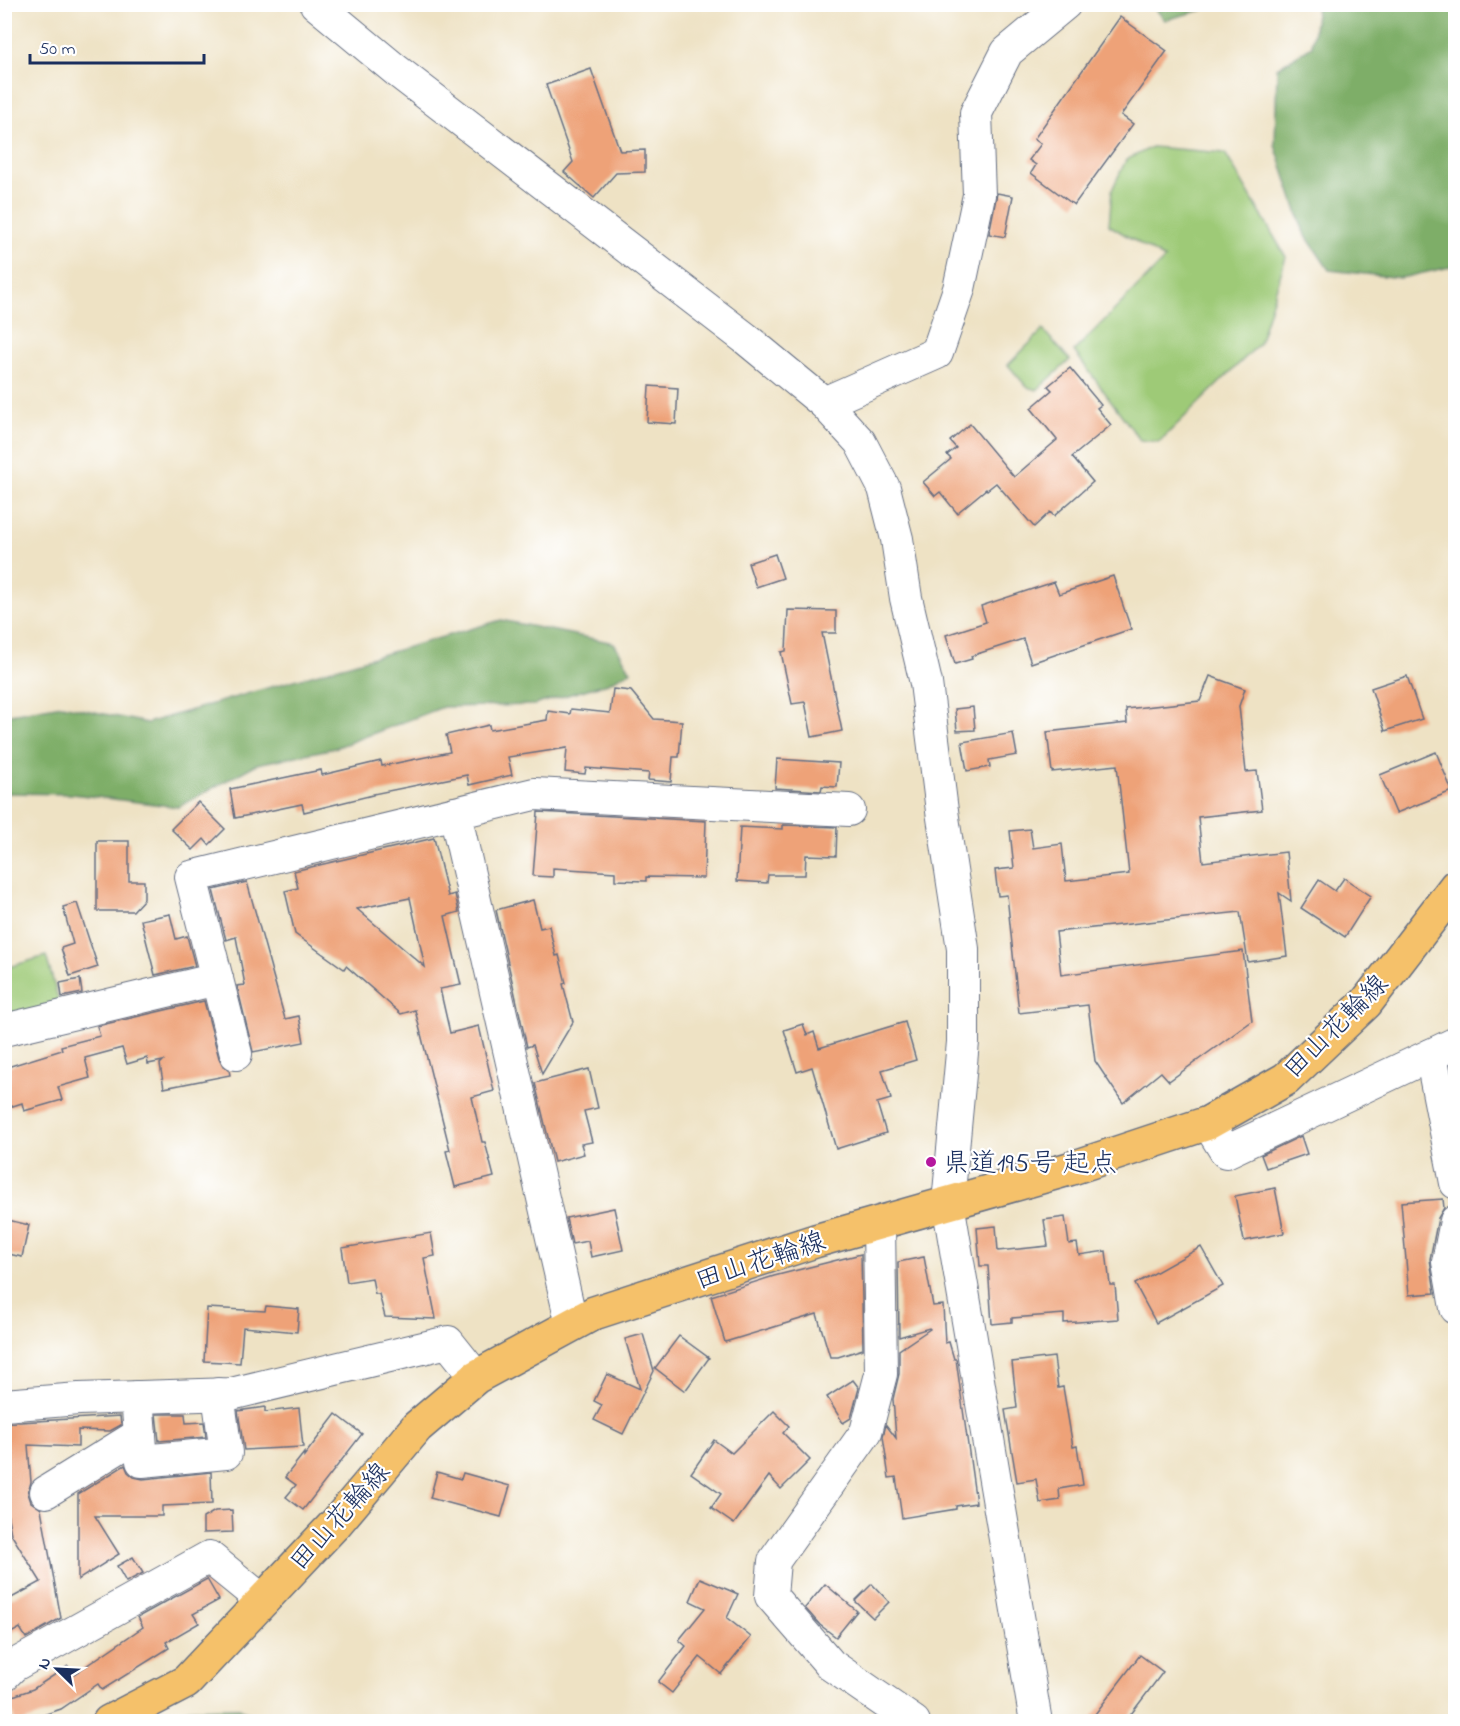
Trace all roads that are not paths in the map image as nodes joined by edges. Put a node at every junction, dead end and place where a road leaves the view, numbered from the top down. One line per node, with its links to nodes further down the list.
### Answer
1 (316, 4): 3 (street)
2 (1065, 4): 3 (street)
3 (824, 403): 13 (street)
4 (849, 810): 5 (street)
5 (455, 813): 7 (street); 17 (street)
6 (1455, 886): 11 (main road, 田山花輪線)
7 (217, 979): 8 (street); 10 (street)
8 (4, 1030)
9 (1443, 1049): 11 (street); 12 (street)
10 (236, 1054)
11 (1208, 1123): 13 (main road, 田山花輪線)
12 (1455, 1183)
13 (948, 1203): 15 (main road, 田山花輪線); 28 (street)
14 (1455, 1221): 16 (street)
15 (879, 1223): 17 (main road, 田山花輪線); 27 (street)
16 (1455, 1308)
17 (572, 1325): 18 (main road, 田山花輪線)
18 (476, 1377): 19 (street); 24 (main road, 田山花輪線)
19 (218, 1394): 20 (street); 22 (street)
20 (137, 1397): 21 (street); 22 (street)
21 (4, 1405)
22 (140, 1434): 23 (street)
23 (46, 1492)
24 (263, 1601): 25 (street); 26 (main road, 田山花輪線)
25 (7, 1662)
26 (109, 1722)
27 (914, 1722)
28 (1036, 1722)

